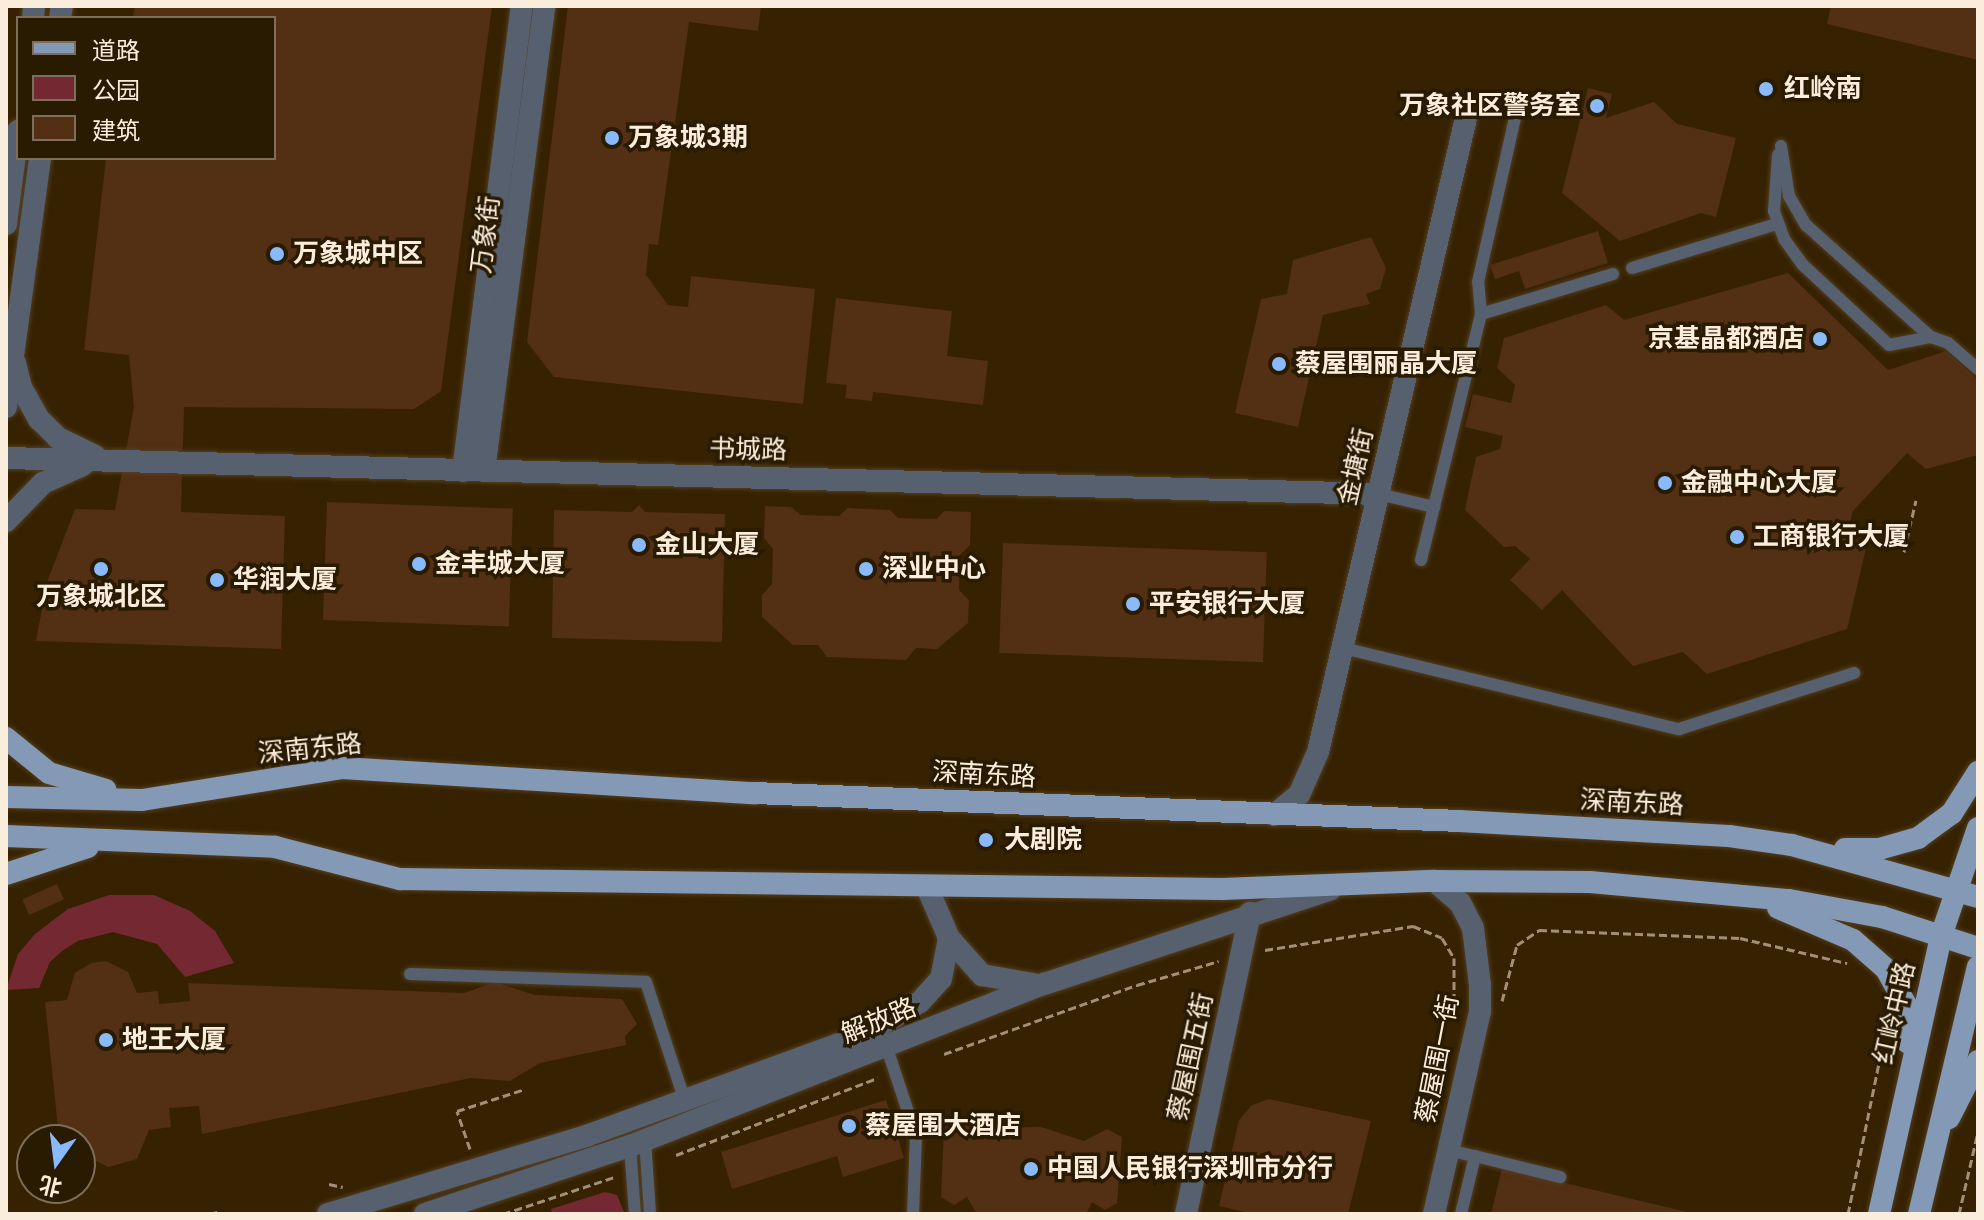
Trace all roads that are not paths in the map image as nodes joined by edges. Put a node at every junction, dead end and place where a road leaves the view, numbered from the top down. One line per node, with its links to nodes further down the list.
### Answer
1 (522, 6): 18 (street, 万象街)
2 (544, 6): 18 (street, 万象街)
3 (1466, 118): 19 (street, 金塘街)
4 (1515, 118): 11 (lane)
5 (16, 146): 7 (street)
6 (40, 160): 13 (street)
7 (6, 224)
8 (1777, 224): 9 (lane); 12 (lane); 12 (lane)
9 (1632, 268)
10 (1613, 274): 11 (lane)
11 (1481, 314): 20 (lane)
12 (1931, 337): 14 (lane)
13 (12, 351): 15 (street); 17 (street, 书城路)
14 (1978, 369)
15 (6, 407)
16 (6, 458): 17 (street, 书城路)
17 (116, 462): 18 (street, 书城路); 21 (street, 书城路)
18 (474, 471): 19 (street, 书城路)
19 (1379, 494): 20 (lane); 23 (street, 金塘街)
20 (1434, 507): 22 (lane)
21 (6, 521)
22 (1421, 560)
23 (1343, 648): 24 (lane); 29 (street, 金塘街)
24 (1854, 673)
25 (6, 738): 28 (main road)
26 (1978, 772): 33 (main road)
27 (6, 797): 28 (main road, 深南东路)
28 (142, 800): 29 (main road, 深南东路)
29 (1274, 815): 33 (main road, 深南东路)
30 (1978, 828): 38 (main road, 红岭中路)
31 (6, 836): 32 (main road)
32 (109, 841): 34 (main road); 37 (main road)
33 (1792, 845): 38 (main road, 深南东路)
34 (6, 874)
35 (1435, 881): 36 (main road); 39 (main road); 52 (street, 蔡屋围一街)
36 (1354, 883): 37 (main road); 41 (street, 解放路)
37 (927, 887): 43 (street)
38 (1956, 891): 40 (main road, 深南东路); 42 (main road, 红岭中路)
39 (1740, 894): 42 (main road); 53 (main road)
40 (1978, 897)
41 (1250, 913): 47 (street, 解放路); 62 (street, 蔡屋围五街)
42 (1941, 936): 44 (main road); 53 (main road, 红岭中路)
43 (949, 938): 47 (street); 50 (street, 解放路)
44 (1978, 948)
45 (1978, 967): 54 (main road)
46 (410, 974): 50 (lane)
47 (1044, 984): 48 (street, 解放路)
48 (887, 1048): 51 (street, 解放路); 61 (lane)
49 (1978, 1061): 54 (main road)
50 (685, 1101): 57 (street, 解放路)
51 (638, 1143): 58 (street, 解放路); 59 (lane); 60 (lane)
52 (1448, 1150): 55 (lane); 63 (street, 蔡屋围一街)
53 (1892, 1151): 65 (main road, 红岭中路)
54 (1933, 1152): 66 (main road)
55 (1475, 1156): 56 (lane); 64 (lane)
56 (1560, 1177)
57 (328, 1214)
58 (425, 1214)
59 (635, 1214)
60 (650, 1214)
61 (913, 1214)
62 (1186, 1214)
63 (1434, 1214)
64 (1461, 1214)
65 (1879, 1214)
66 (1919, 1214)

